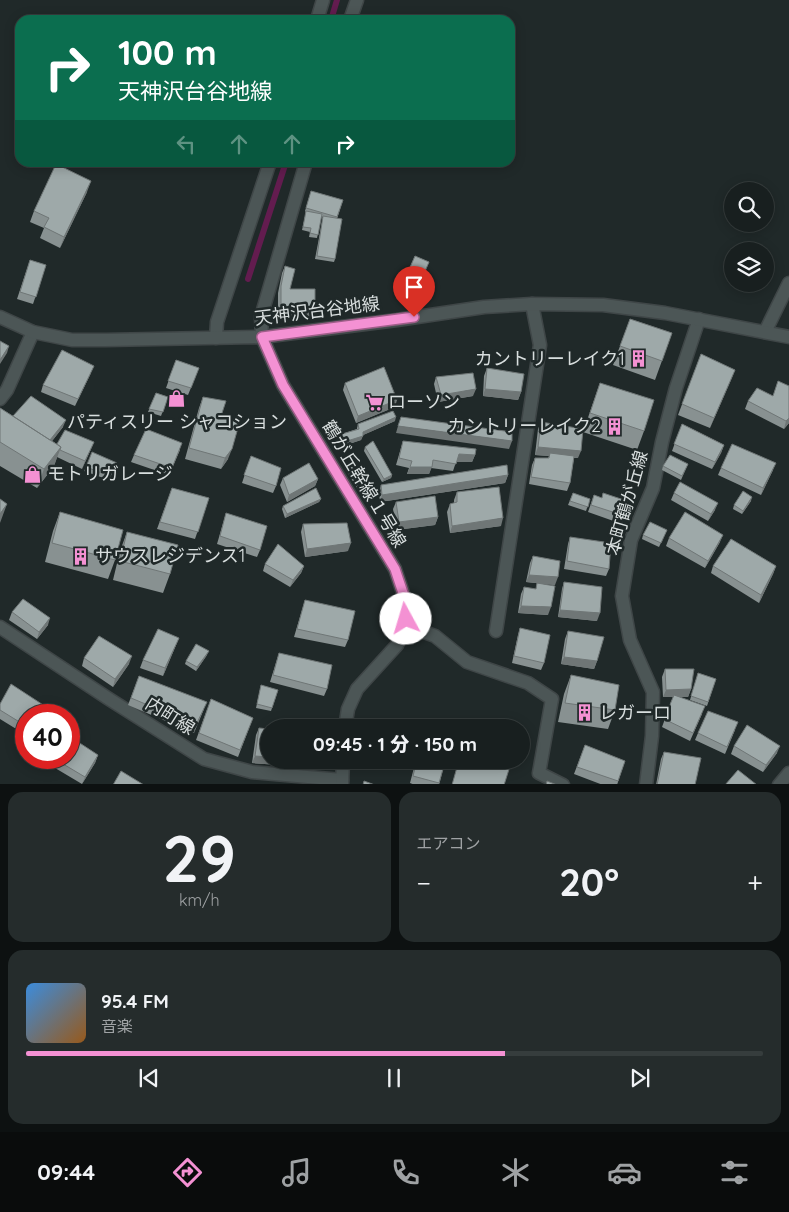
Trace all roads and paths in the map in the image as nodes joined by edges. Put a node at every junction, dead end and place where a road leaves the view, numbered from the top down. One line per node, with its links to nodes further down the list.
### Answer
1 (323, 0): 3 (street)
2 (356, 0): 4 (street)
3 (318, 15)
4 (352, 15)
5 (268, 167): 15 (street)
6 (305, 167): 13 (street)
7 (789, 283): 12 (street)
8 (532, 304): 10 (street, 天神沢台谷地線); 13 (street, 天神沢台谷地線); 19 (street)
9 (0, 317): 11 (street, 天神沢台谷地線)
10 (699, 320): 12 (street, 天神沢台谷地線); 26 (street, 本町鶴が丘線)
11 (33, 332): 15 (street, 天神沢台谷地線); 16 (street)
12 (765, 332): 14 (street, 天神沢台谷地線)
13 (262, 337): 15 (street, 天神沢台谷地線); 17 (street, 鶴が丘幹線１号線)
14 (789, 337)
15 (216, 338)
16 (0, 399)
17 (404, 625): 20 (street, 鶴が丘幹線１号線); 23 (street)
18 (0, 627): 24 (street, 内町線)
19 (496, 631)
20 (346, 719)
21 (343, 769): 24 (street)
22 (789, 773): 27 (street)
23 (537, 779): 25 (street)
24 (342, 782)
25 (564, 784)
26 (646, 784)
27 (779, 784)

